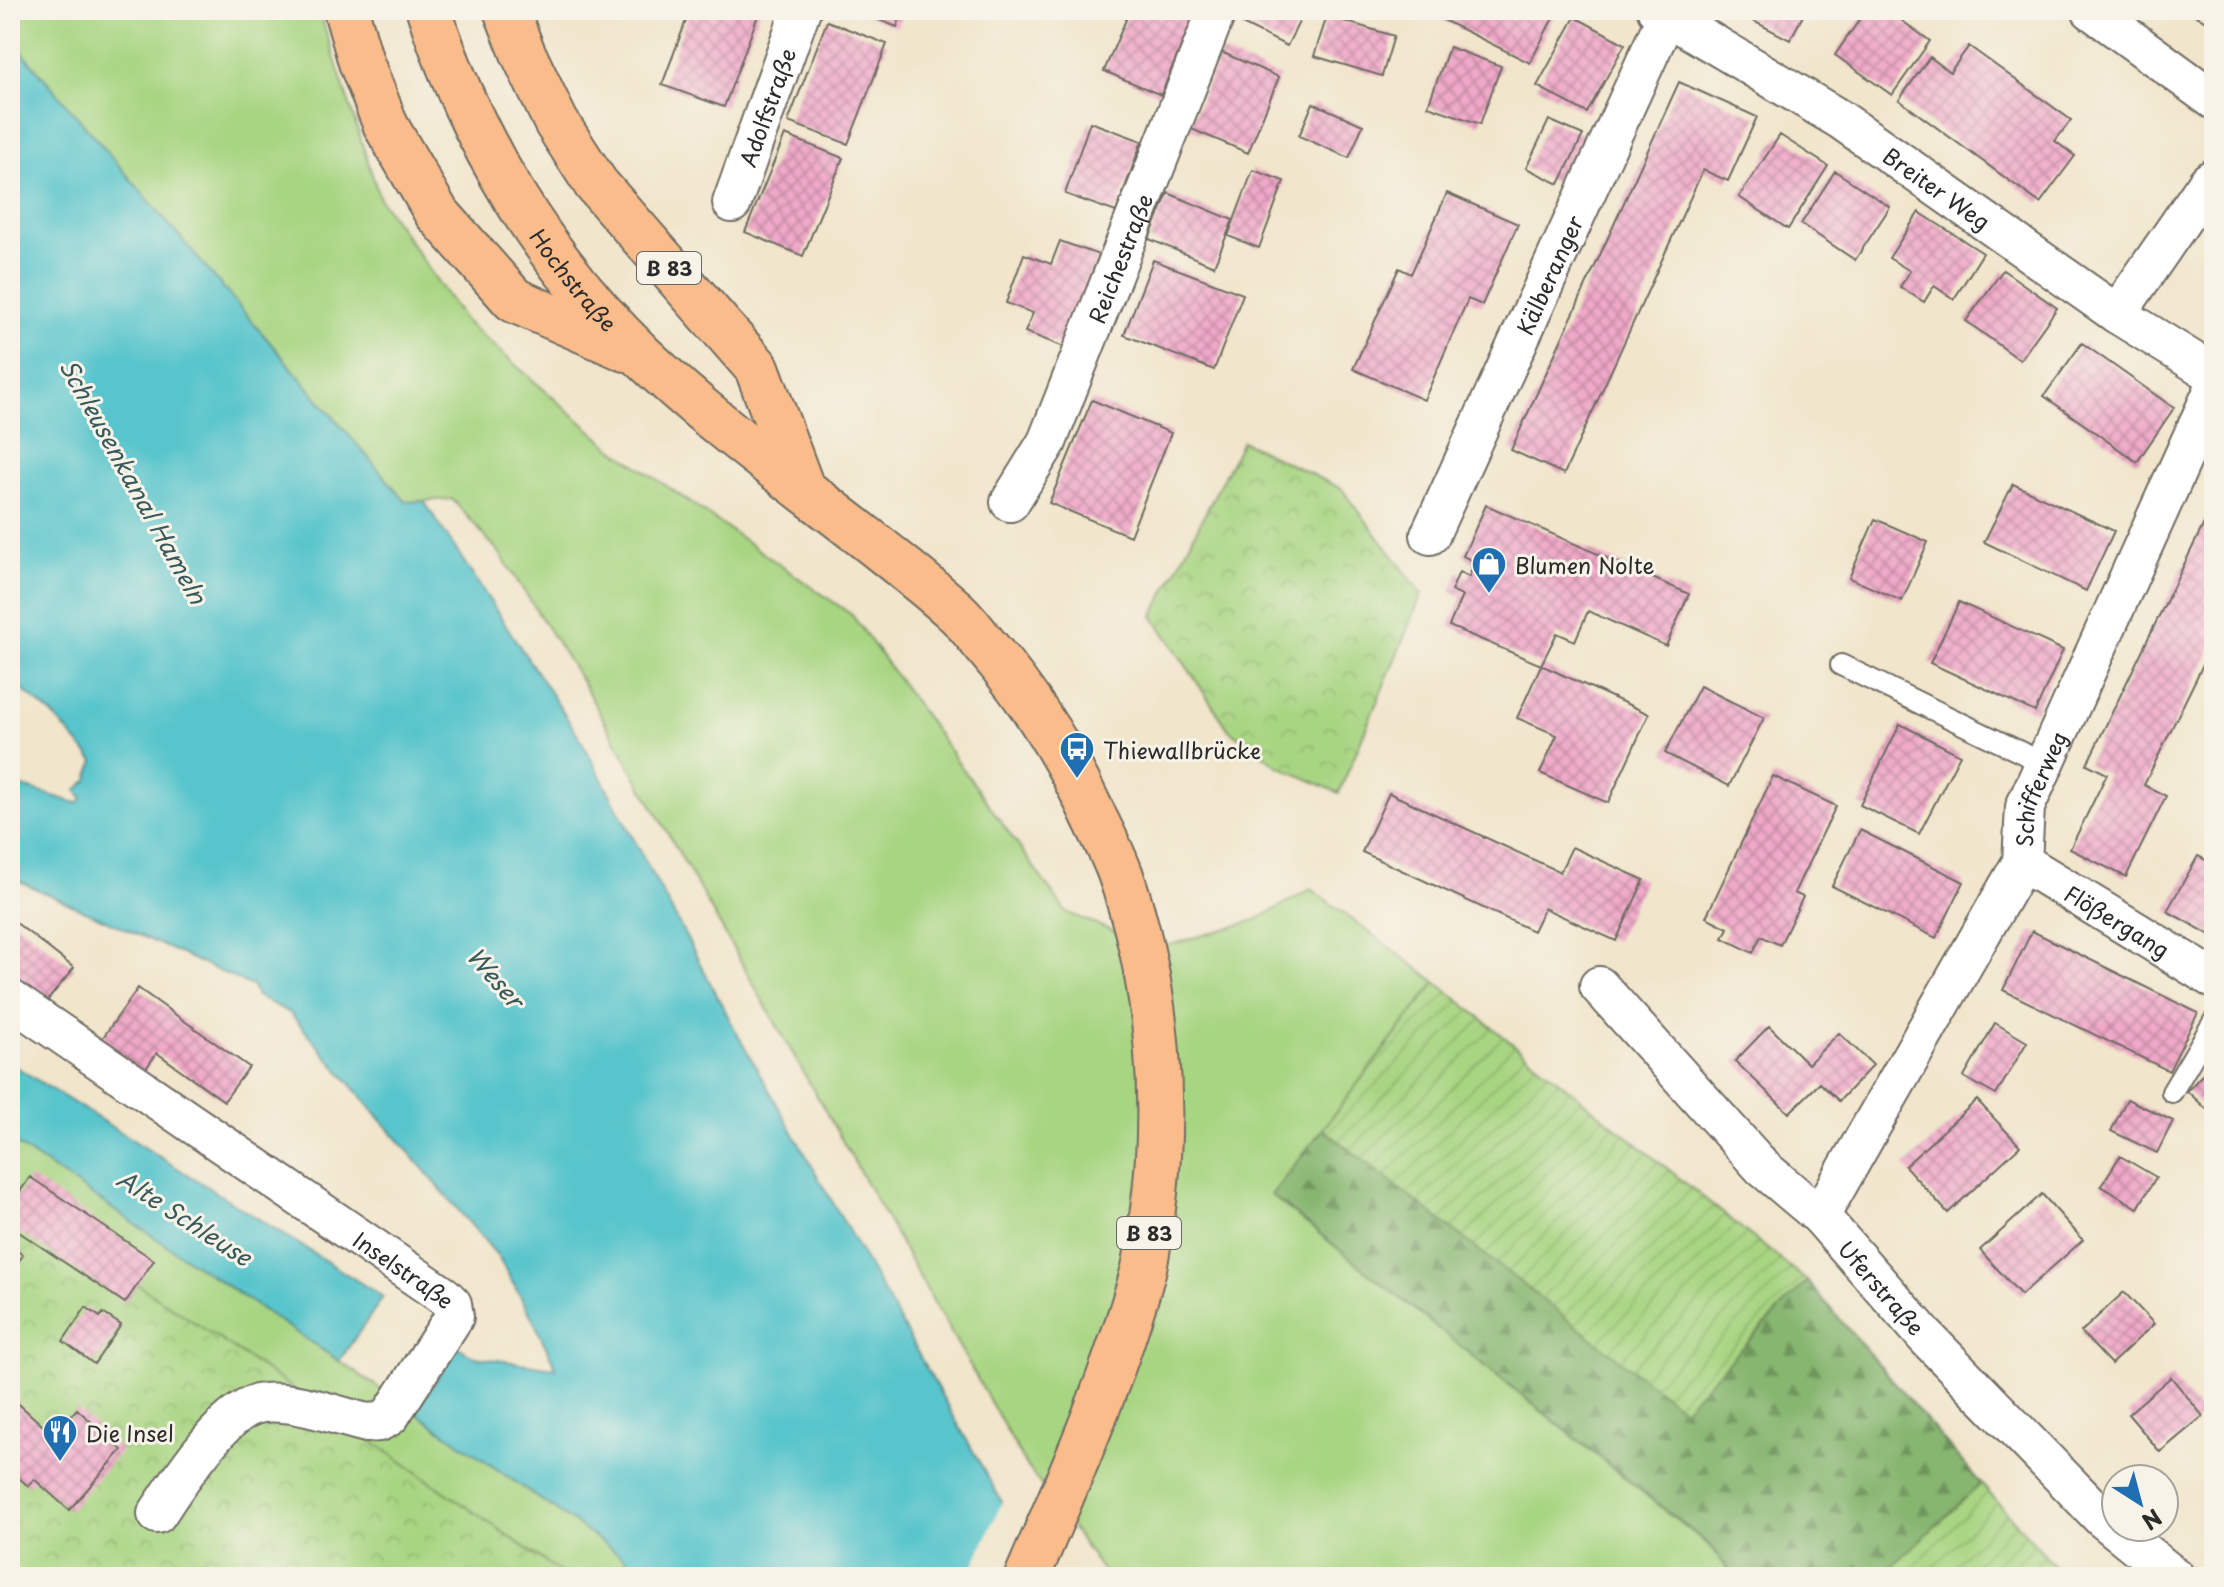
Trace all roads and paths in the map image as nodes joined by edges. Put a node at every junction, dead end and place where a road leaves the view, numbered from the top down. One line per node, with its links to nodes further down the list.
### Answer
1 (346, 10): 12 (main road, B 83)
2 (429, 10): 12 (main road, Hochstraße / B 83)
3 (506, 10): 15 (main road, B 83)
4 (801, 10): 10 (street, Adolfstraße)
5 (1217, 10): 16 (street, Reichestraße)
6 (2091, 10): 8 (street)
7 (1662, 12): 11 (street, Breiter Weg); 17 (street, Kälberanger)
8 (2214, 100)
9 (2214, 178): 11 (street)
10 (732, 203)
11 (2117, 314): 13 (street, Breiter Weg)
12 (644, 358): 15 (main road, Hochstraße / B 83)
13 (2214, 374)
14 (2214, 389): 19 (street, Schifferweg)
15 (802, 488): 28 (main road, B 83)
16 (1010, 502)
17 (1430, 535)
18 (1841, 665): 19 (lane)
19 (2045, 764): 20 (street, Schifferweg)
20 (2022, 862): 21 (street, Flößergang); 26 (street, Schifferweg)
21 (2214, 979)
22 (1599, 986): 26 (street, Uferstraße)
23 (10, 999): 27 (street, Inselstraße)
24 (2214, 1021): 25 (lane)
25 (2172, 1092)
26 (1820, 1216): 29 (street, Uferstraße)
27 (157, 1514)
28 (1027, 1577)
29 (2175, 1577)

